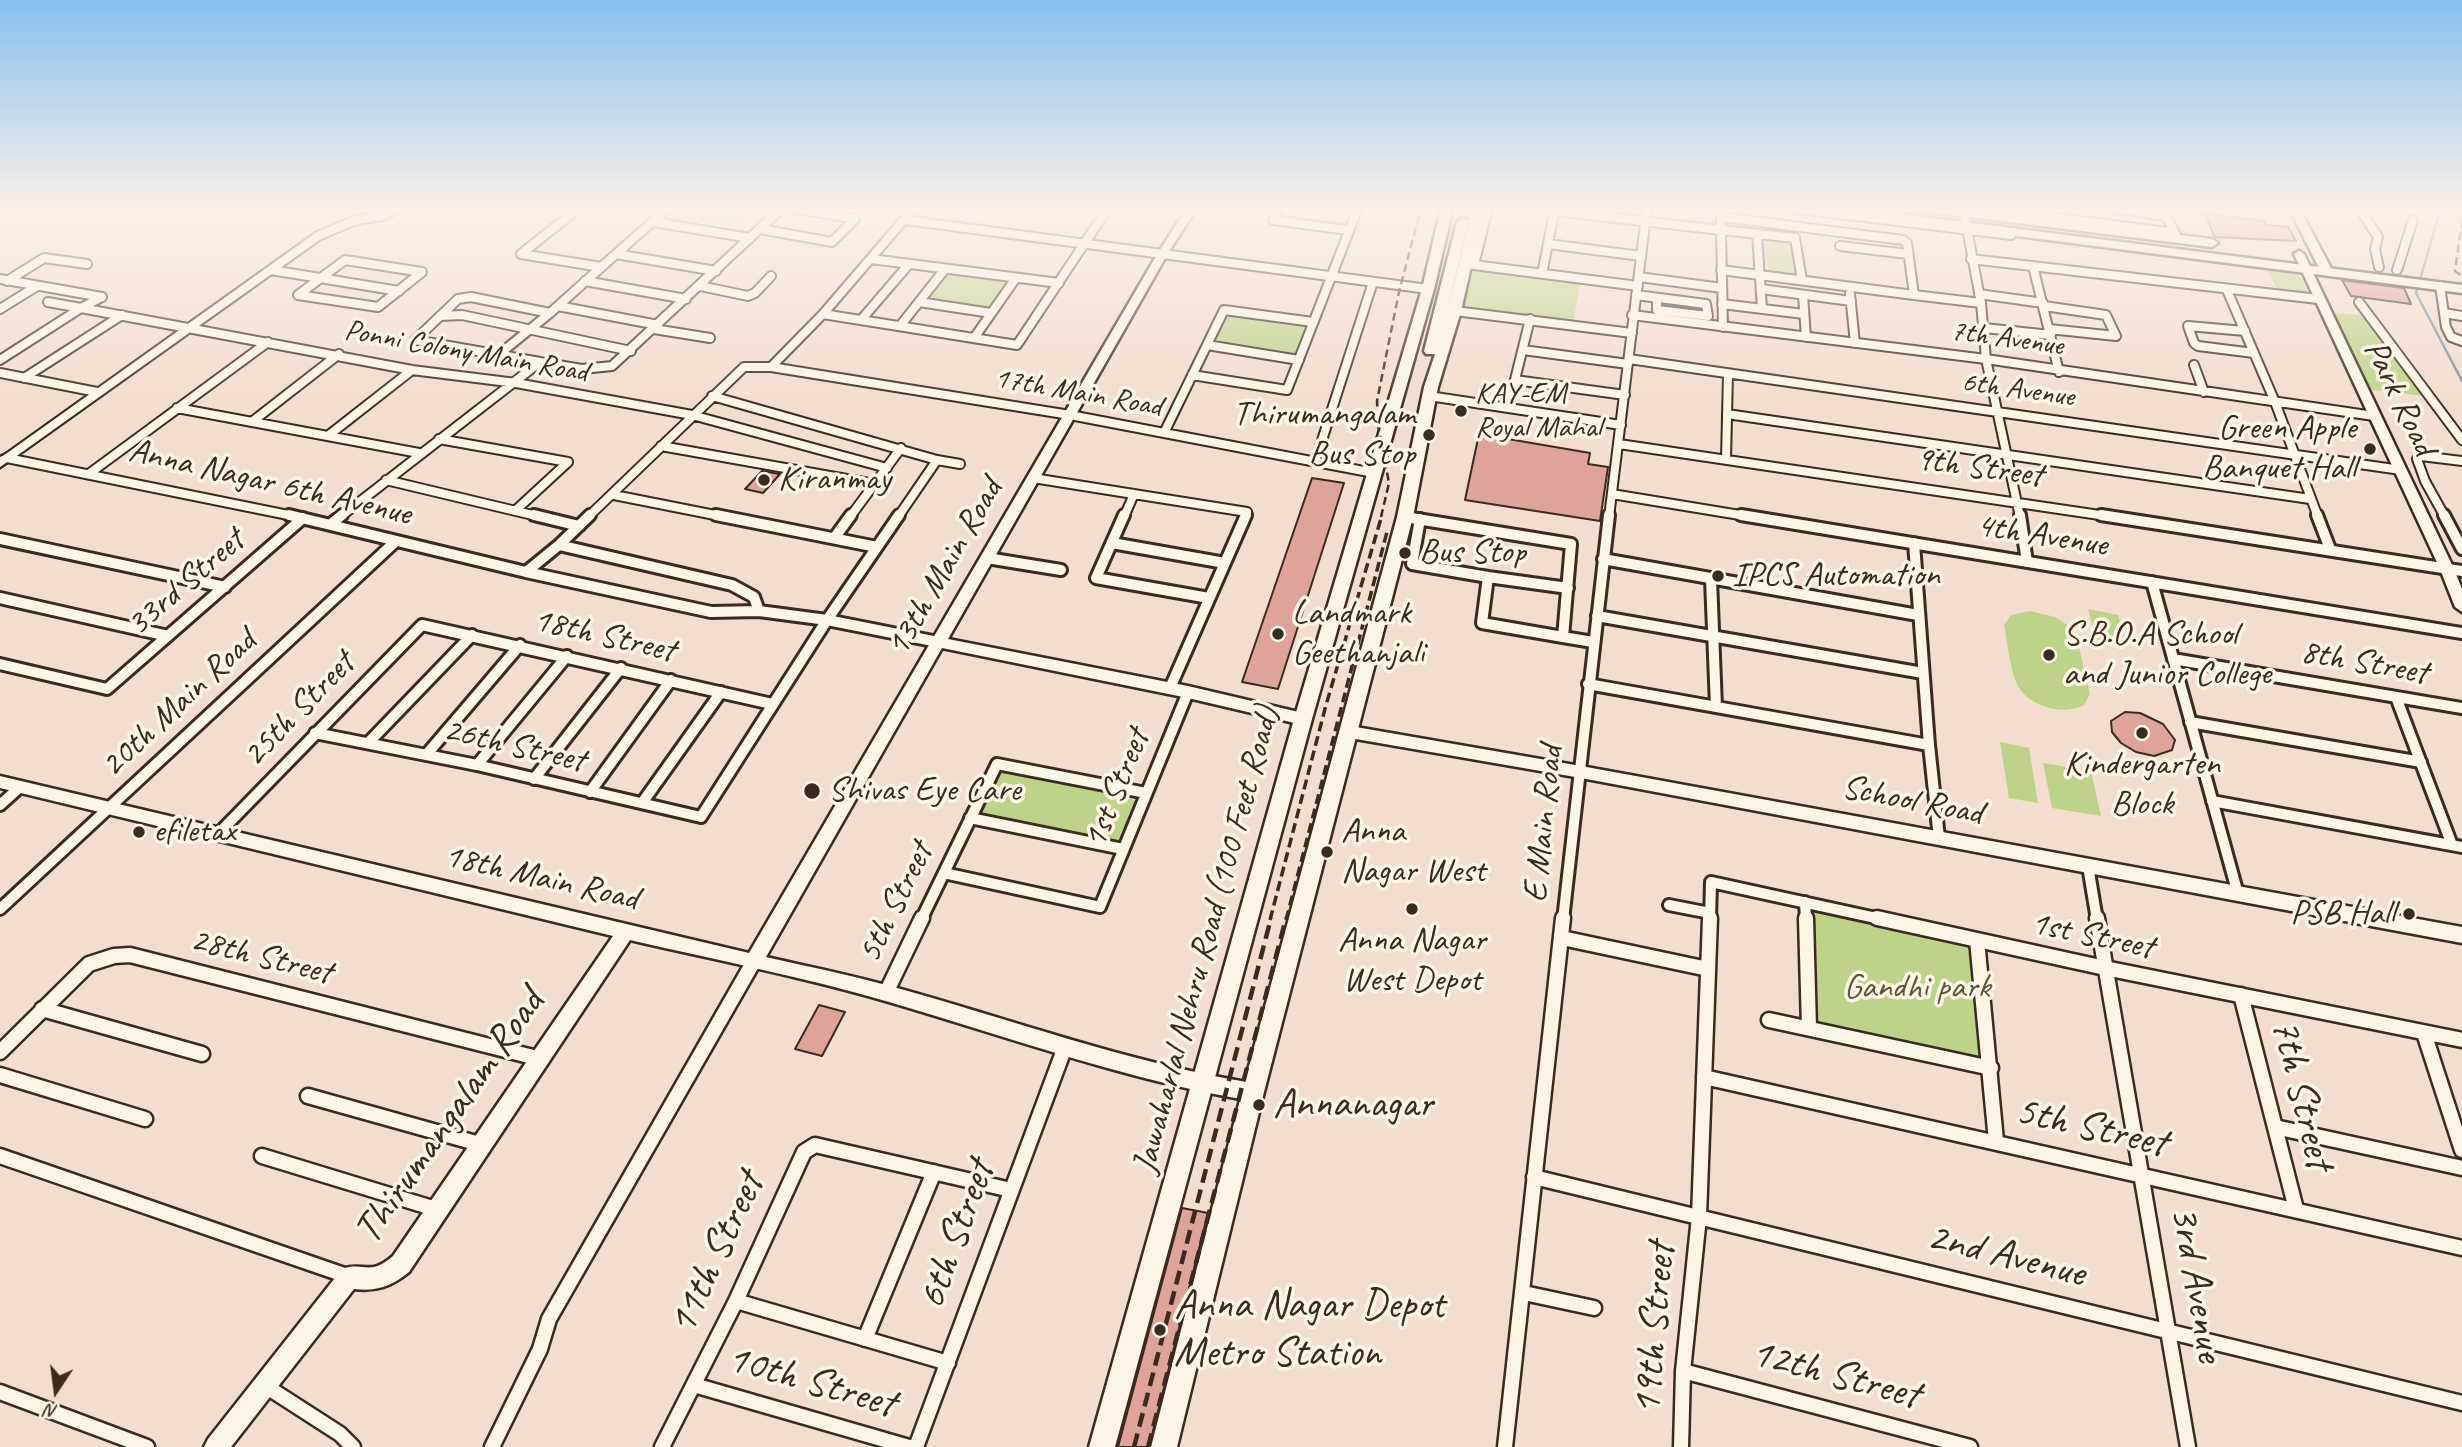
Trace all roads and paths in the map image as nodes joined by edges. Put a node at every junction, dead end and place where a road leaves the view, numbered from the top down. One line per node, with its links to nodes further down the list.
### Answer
1 (263, 276): 84 (street)
2 (305, 276): 32 (street)
3 (323, 276): 32 (street)
4 (418, 276): 50 (street)
5 (591, 276): 36 (street)
6 (711, 276): 42 (street)
7 (771, 276): 42 (street)
8 (858, 276): 71 (street)
9 (899, 276): 78 (street)
10 (939, 276): 59 (street)
11 (996, 276): 33 (street)
12 (1064, 276): 40 (street)
13 (1150, 276): 129 (street, 13th Main Road)
14 (1328, 276): 15 (street)
15 (1331, 276): 38 (street); 80 (street)
16 (1431, 276): 46 (main road, Jawaharlal Nehru Road (100 Feet Road))
17 (1453, 276): 117 (main road)
18 (1454, 276): 119 (main road)
19 (1457, 276): 67 (main road)
20 (1554, 276): 43 (street)
21 (1639, 276): 43 (street, E Main Road)
22 (1721, 276): 45 (street)
23 (1761, 276): 47 (street)
24 (1771, 276): 35 (street)
25 (1801, 276): 35 (street)
26 (1911, 276): 52 (street)
27 (1975, 276): 55 (street)
28 (2036, 276): 62 (street)
29 (2110, 276): 49 (street)
30 (2308, 276): 56 (street, Park Road)
31 (2411, 276): 39 (main road)
32 (320, 278): 50 (street); 50 (street)
33 (1016, 278): 40 (street); 69 (street)
34 (4, 280): 41 (street)
35 (1802, 280): 44 (street)
36 (585, 281): 53 (street); 63 (street)
37 (2462, 281): 39 (main road)
38 (1373, 282): 46 (street); 147 (street)
39 (2437, 282): 48 (main road); 70 (street)
40 (1059, 283): 92 (street)
41 (37, 286): 64 (street); 65 (street)
42 (700, 286): 53 (street)
43 (1638, 286): 45 (street); 54 (street); 74 (street, E Main Road)
44 (1850, 286): 52 (street); 57 (street)
45 (1722, 288): 61 (street)
46 (1428, 289): 117 (main road, Jawaharlal Nehru Road (100 Feet Road))
47 (1761, 289): 51 (street); 66 (street)
48 (2462, 289)
49 (2227, 290): 56 (street); 87 (street)
50 (399, 291)
51 (1803, 295): 57 (street); 72 (street)
52 (1914, 295): 55 (street)
53 (688, 297): 82 (street)
54 (1657, 298): 79 (street); 79 (street)
55 (1980, 299): 62 (street); 85 (street)
56 (2318, 299): 130 (street, Park Road)
57 (1851, 301): 95 (street)
58 (48, 302): 64 (street, Ponni Colony Main Road)
59 (919, 302): 69 (street); 81 (street)
60 (2359, 302): 136 (street)
61 (1722, 304): 66 (street); 83 (street)
62 (2044, 304): 88 (street); 88 (street)
63 (558, 306): 68 (street); 82 (street)
64 (81, 308): 73 (street, Ponni Colony Main Road); 103 (street)
65 (0, 309)
66 (1762, 309): 72 (street)
67 (1455, 311): 77 (street); 119 (main road)
68 (550, 313): 75 (street); 86 (street)
69 (991, 313): 92 (street)
70 (2444, 313): 76 (street); 93 (street)
71 (824, 314): 78 (street); 108 (street)
72 (1804, 314): 90 (street)
73 (122, 315): 84 (street, Ponni Colony Main Road); 114 (street)
74 (1632, 315): 79 (street, 7th Avenue); 89 (street, E Main Road)
75 (440, 316): 86 (street); 101 (street)
76 (2462, 316)
77 (1530, 319): 89 (street); 97 (street)
78 (861, 320): 81 (street)
79 (1697, 320): 83 (street, 7th Avenue)
80 (1313, 322): 96 (street); 104 (street)
81 (900, 326): 92 (street)
82 (656, 327): 91 (street); 98 (street)
83 (1723, 327): 90 (street, 7th Avenue)
84 (190, 328): 94 (street, Ponni Colony Main Road); 118 (street)
85 (1984, 328): 88 (street); 102 (street)
86 (531, 330): 98 (street); 101 (street)
87 (2245, 331): 99 (street); 99 (street)
88 (2050, 332): 110 (street)
89 (1632, 333): 105 (street, E Main Road)
90 (1806, 337): 95 (street, 7th Avenue)
91 (710, 338)
92 (974, 338)
93 (2462, 341)
94 (268, 342): 100 (street, Ponni Colony Main Road); 124 (street)
95 (1855, 343): 102 (street, 7th Avenue)
96 (1207, 345): 104 (street); 113 (street)
97 (1523, 350): 105 (street, 6th Avenue); 115 (street)
98 (631, 351): 106 (street)
99 (2254, 353): 123 (street)
100 (339, 354): 109 (street, Ponni Colony Main Road); 131 (street)
101 (497, 356): 106 (street)
102 (1986, 359): 110 (street, 7th Avenue); 126 (street)
103 (0, 360)
104 (1299, 360): 113 (street)
105 (1629, 361): 112 (street, 6th Avenue); 121 (street, E Main Road)
106 (540, 362): 116 (street)
107 (2193, 365): 120 (street)
108 (771, 367): 122 (street, 17th Main Road); 129 (street, 17th Main Road)
109 (412, 370): 116 (street, Ponni Colony Main Road); 134 (street)
110 (2059, 372): 120 (street, 7th Avenue)
111 (0, 373): 114 (street)
112 (1728, 374): 126 (street, 6th Avenue); 127 (street)
113 (1192, 375): 133 (street)
114 (24, 378): 118 (street)
115 (1515, 380): 121 (street); 125 (street)
116 (516, 383): 128 (street, Ponni Colony Main Road); 135 (street)
117 (1400, 384): 152 (main road, Jawaharlal Nehru Road (100 Feet Road))
118 (97, 392): 143 (street)
119 (1430, 392): 125 (street); 163 (main road)
120 (2203, 392): 123 (street, 7th Avenue)
121 (1625, 395): 132 (street, E Main Road)
122 (712, 396): 128 (street, 17th Main Road); 139 (street)
123 (2275, 402): 130 (street, 7th Avenue); 142 (street)
124 (177, 408): 131 (street); 151 (street)
125 (1508, 408): 132 (street)
126 (1999, 412): 141 (street); 142 (street, 6th Avenue)
127 (1727, 414): 141 (street); 144 (street)
128 (692, 415): 138 (street, 17th Main Road); 149 (street, Ponni Colony Main Road)
129 (1070, 415): 133 (street, 17th Main Road); 153 (street, 13th Main Road)
130 (2374, 416): 150 (street, Park Road)
131 (253, 421): 134 (street)
132 (1621, 425): 137 (street, E Main Road)
133 (1164, 433): 147 (street, 17th Main Road)
134 (328, 435): 140 (street)
135 (439, 439): 140 (street); 161 (street)
136 (2462, 440)
137 (1619, 444): 144 (street, 9th Street); 157 (street, E Main Road)
138 (661, 446): 155 (street); 158 (street, 17th Main Road)
139 (901, 448): 145 (street); 149 (street)
140 (419, 453): 154 (street)
141 (2008, 454): 159 (street); 160 (street)
142 (2294, 455): 150 (street, 6th Avenue); 159 (street)
143 (2, 459): 151 (street, Anna Nagar 6th Avenue)
144 (1726, 459): 160 (street, 9th Street)
145 (937, 460): 148 (street); 172 (street)
146 (2462, 461): 174 (street)
147 (1315, 462): 152 (street, 17th Main Road)
148 (960, 464)
149 (887, 468): 155 (street)
150 (2401, 470): 179 (street, Park Road)
151 (90, 473): 162 (street, Anna Nagar 6th Avenue)
152 (1374, 473): 218 (main road, Jawaharlal Nehru Road (100 Feet Road))
153 (1033, 478): 156 (street); 175 (street, 13th Main Road)
154 (386, 480): 161 (street); 164 (street)
155 (875, 484): 166 (street)
156 (1134, 494): 169 (street); 178 (street)
157 (1612, 494): 170 (street, 4th Avenue); 176 (street, E Main Road)
158 (614, 495): 165 (street, 17th Main Road); 166 (street)
159 (2311, 499): 173 (street)
160 (2018, 502): 173 (street, 9th Street); 177 (street)
161 (516, 510): 165 (street)
162 (303, 517): 164 (street, Anna Nagar 6th Avenue); 186 (street, 33rd Street)
163 (1413, 518): 183 (street); 187 (street); 220 (main road)
164 (331, 524): 168 (street, Anna Nagar 6th Avenue)
165 (579, 526): 171 (street, 17th Main Road)
166 (835, 537): 172 (street)
167 (0, 539): 186 (street)
168 (396, 541): 182 (street, Anna Nagar 6th Avenue); 236 (street, 20th Main Road)
169 (1112, 543): 178 (street); 189 (street)
170 (1914, 543): 177 (street, 4th Avenue); 192 (street)
171 (559, 545): 182 (street); 191 (street)
172 (877, 547): 194 (street)
173 (2330, 549): 179 (street, 9th Street)
174 (2462, 549)
175 (987, 558): 180 (street); 201 (street, 13th Main Road)
176 (1603, 559): 184 (street); 193 (street, E Main Road)
177 (2027, 562): 185 (street, 4th Avenue)
178 (1226, 563): 189 (street)
179 (2447, 569): 181 (street, 9th Street); 190 (street, Park Road)
180 (1061, 570)
181 (2462, 571)
182 (526, 572): 191 (street, Anna Nagar 6th Avenue)
183 (1488, 577): 187 (street); 200 (street)
184 (1711, 579): 192 (street); 199 (street)
185 (2152, 582): 196 (street, 4th Avenue); 205 (street)
186 (225, 587): 198 (street, 33rd Street)
187 (1568, 589): 200 (street)
188 (0, 598): 198 (street)
189 (1209, 598): 211 (street)
190 (2462, 607)
191 (759, 611): 194 (street, Anna Nagar 6th Avenue)
192 (1918, 615): 208 (street)
193 (1597, 616): 199 (street); 202 (street, E Main Road)
194 (827, 620): 201 (street, Anna Nagar 6th Avenue); 215 (street)
195 (422, 625): 197 (street, 18th Street); 221 (street, 25th Street)
196 (2462, 633)
197 (472, 635): 203 (street, 18th Street); 222 (street)
198 (168, 636): 206 (street, 33rd Street)
199 (1712, 636): 208 (street); 216 (street)
200 (1563, 637): 202 (street)
201 (938, 642): 211 (street, Anna Nagar 6th Avenue); 253 (street, 13th Main Road)
202 (1593, 642): 210 (street, E Main Road)
203 (520, 645): 204 (street, 18th Street); 224 (street)
204 (567, 656): 207 (street, 18th Street); 226 (street)
205 (2173, 659): 214 (street, 8th Street); 219 (street)
206 (0, 664)
207 (621, 668): 209 (street, 18th Street); 228 (street)
208 (1923, 673): 223 (street)
209 (671, 680): 212 (street, 18th Street); 231 (street)
210 (1588, 684): 216 (street); 227 (street, E Main Road)
211 (1170, 688): 213 (street, Anna Nagar 6th Avenue)
212 (721, 692): 215 (street, 18th Street); 234 (street)
213 (1188, 692): 218 (street, Anna Nagar 6th Avenue); 232 (street, 1st Street)
214 (2396, 697): 217 (street, 8th Street); 225 (street)
215 (772, 704): 234 (street, 26th Street)
216 (1716, 707): 223 (street)
217 (2462, 708)
218 (1303, 719): 270 (main road, Jawaharlal Nehru Road (100 Feet Road))
219 (2190, 722): 225 (street); 233 (street)
220 (1350, 732): 227 (street, School Road); 271 (main road)
221 (315, 733): 222 (street, 26th Street); 238 (street, 25th Street)
222 (368, 743): 224 (street, 26th Street)
223 (1929, 745): 239 (street)
224 (426, 755): 226 (street, 26th Street)
225 (2421, 762): 240 (street)
226 (477, 765): 228 (street, 26th Street)
227 (1581, 772): 239 (street, School Road); 251 (street, E Main Road)
228 (534, 779): 231 (street, 26th Street)
229 (0, 782): 230 (street, 18th Main Road)
230 (20, 787): 235 (street); 236 (street, 18th Main Road)
231 (590, 792): 234 (street, 26th Street)
232 (1146, 793): 237 (street, 5th Street); 241 (street, 1st Street)
233 (2212, 801): 240 (street); 244 (street)
234 (642, 803)
235 (0, 805)
236 (108, 808): 238 (street, 18th Main Road); 247 (street, 20th Main Road)
237 (970, 818): 241 (street); 243 (street, 5th Street)
238 (218, 834): 249 (street, 18th Main Road)
239 (1939, 838): 242 (street, School Road)
240 (2457, 846)
241 (1123, 849): 243 (street, 1st Street)
242 (2088, 866): 244 (street, School Road); 254 (street, 3rd Avenue)
243 (944, 873): 256 (street, 5th Street)
244 (2238, 894): 250 (street, School Road)
245 (1805, 902): 248 (street, 1st Street); 252 (street, 1st Street); 260 (street)
246 (1669, 905): 248 (street)
247 (0, 908)
248 (1710, 913): 255 (street)
249 (626, 931): 253 (street, 18th Main Road); 266 (street, Thirumangalam Road)
250 (2462, 935)
251 (1562, 938): 255 (street); 283 (street, E Main Road)
252 (1977, 940): 254 (street, 1st Street); 267 (street)
253 (754, 961): 256 (street, 18th Main Road); 304 (street)
254 (2105, 968): 257 (street, 1st Street); 282 (street, 3rd Avenue)
255 (1708, 969): 269 (street)
256 (886, 993): 263 (street, 18th Main Road)
257 (2241, 995): 261 (street, 1st Street); 274 (street, 7th Street)
258 (42, 1009): 264 (street, 28th Street); 265 (street); 266 (street, 28th Street)
259 (1769, 1020): 260 (street)
260 (1809, 1028): 267 (street)
261 (2424, 1033): 262 (street, 1st Street); 277 (street)
262 (2462, 1041)
263 (1065, 1047): 270 (street, 18th Main Road); 284 (street, 6th Street)
264 (0, 1052)
265 (202, 1054)
266 (541, 1059): 276 (street, Thirumangalam Road)
267 (1991, 1068): 275 (street)
268 (0, 1075): 273 (street)
269 (1704, 1077): 275 (street, 5th Street); 287 (street, 19th Street)
270 (1203, 1084): 271 (street, 18th Main Road); 308 (main road, Jawaharlal Nehru Road (100 Feet Road))
271 (1253, 1092): 309 (main road)
272 (308, 1097): 276 (street)
273 (145, 1119)
274 (2275, 1127): 280 (street); 285 (street, 7th Street)
275 (1996, 1141): 282 (street, 5th Street)
276 (483, 1145): 286 (street, Thirumangalam Road)
277 (2462, 1150)
278 (0, 1156): 289 (street)
279 (262, 1156): 286 (street)
280 (2462, 1168)
281 (934, 1172): 284 (street); 291 (street, 11th Street); 294 (street)
282 (2141, 1173): 285 (street, 5th Street); 293 (street, 3rd Avenue)
283 (1534, 1177): 287 (street, 2nd Avenue); 290 (street, E Main Road)
284 (1011, 1190): 295 (street, 6th Street)
285 (2296, 1209): 288 (street, 5th Street)
286 (439, 1210): 289 (street, Thirumangalam Road)
287 (1699, 1217): 293 (street, 2nd Avenue); 296 (street, 19th Street)
288 (2462, 1248)
289 (350, 1277): 297 (street, Thirumangalam Road)
290 (1524, 1293): 292 (street); 310 (street, E Main Road)
291 (736, 1301): 294 (street); 298 (street, 11th Street)
292 (1594, 1308)
293 (2168, 1332): 300 (street, 2nd Avenue); 313 (street, 3rd Avenue)
294 (865, 1339): 295 (street)
295 (948, 1363): 307 (street, 6th Street)
296 (1683, 1371): 311 (street, 19th Street); 312 (street, 12th Street)
297 (263, 1385): 302 (street, Thirumangalam Road); 303 (street)
298 (694, 1385): 305 (street, 11th Street); 306 (street, 10th Street)
299 (0, 1392): 301 (street)
300 (2462, 1403)
301 (147, 1447)
302 (216, 1447)
303 (353, 1447)
304 (492, 1447)
305 (662, 1447)
306 (909, 1447)
307 (916, 1447)
308 (1102, 1447)
309 (1164, 1447)
310 (1504, 1447)
311 (1681, 1447)
312 (1970, 1447)
313 (2188, 1447)

